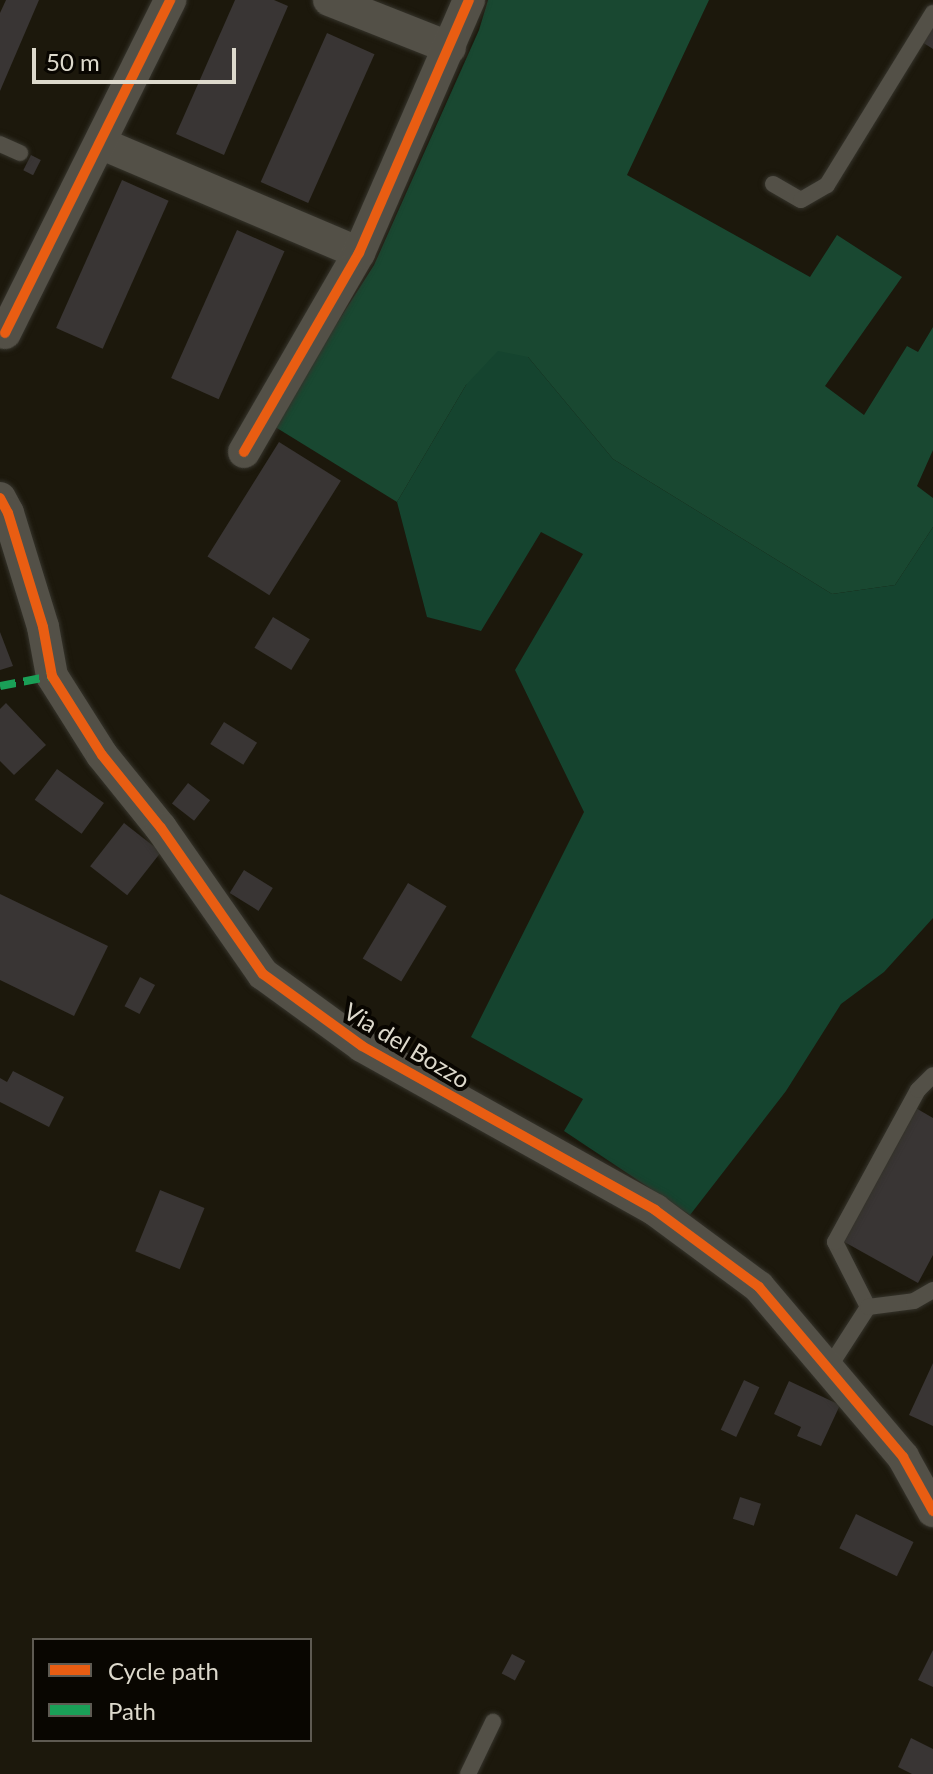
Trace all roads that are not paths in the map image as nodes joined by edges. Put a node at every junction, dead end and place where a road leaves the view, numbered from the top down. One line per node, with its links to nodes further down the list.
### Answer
1 (170, 0): 6 (street)
2 (329, 0): 5 (street)
3 (469, 0): 5 (street)
4 (933, 13): 9 (lane)
5 (450, 48): 10 (street)
6 (100, 143): 10 (street); 11 (street)
7 (0, 144): 8 (lane)
8 (20, 153)
9 (773, 184)
10 (359, 253): 12 (street)
11 (2, 337)
12 (244, 452)
13 (0, 498): 17 (street, Via del Bozzo)
14 (933, 1075): 16 (lane)
15 (933, 1290): 16 (lane)
16 (868, 1307): 17 (lane)
17 (828, 1369): 18 (street, Via del Bozzo)
18 (933, 1511)
19 (493, 1722): 20 (lane)
20 (468, 1774)

